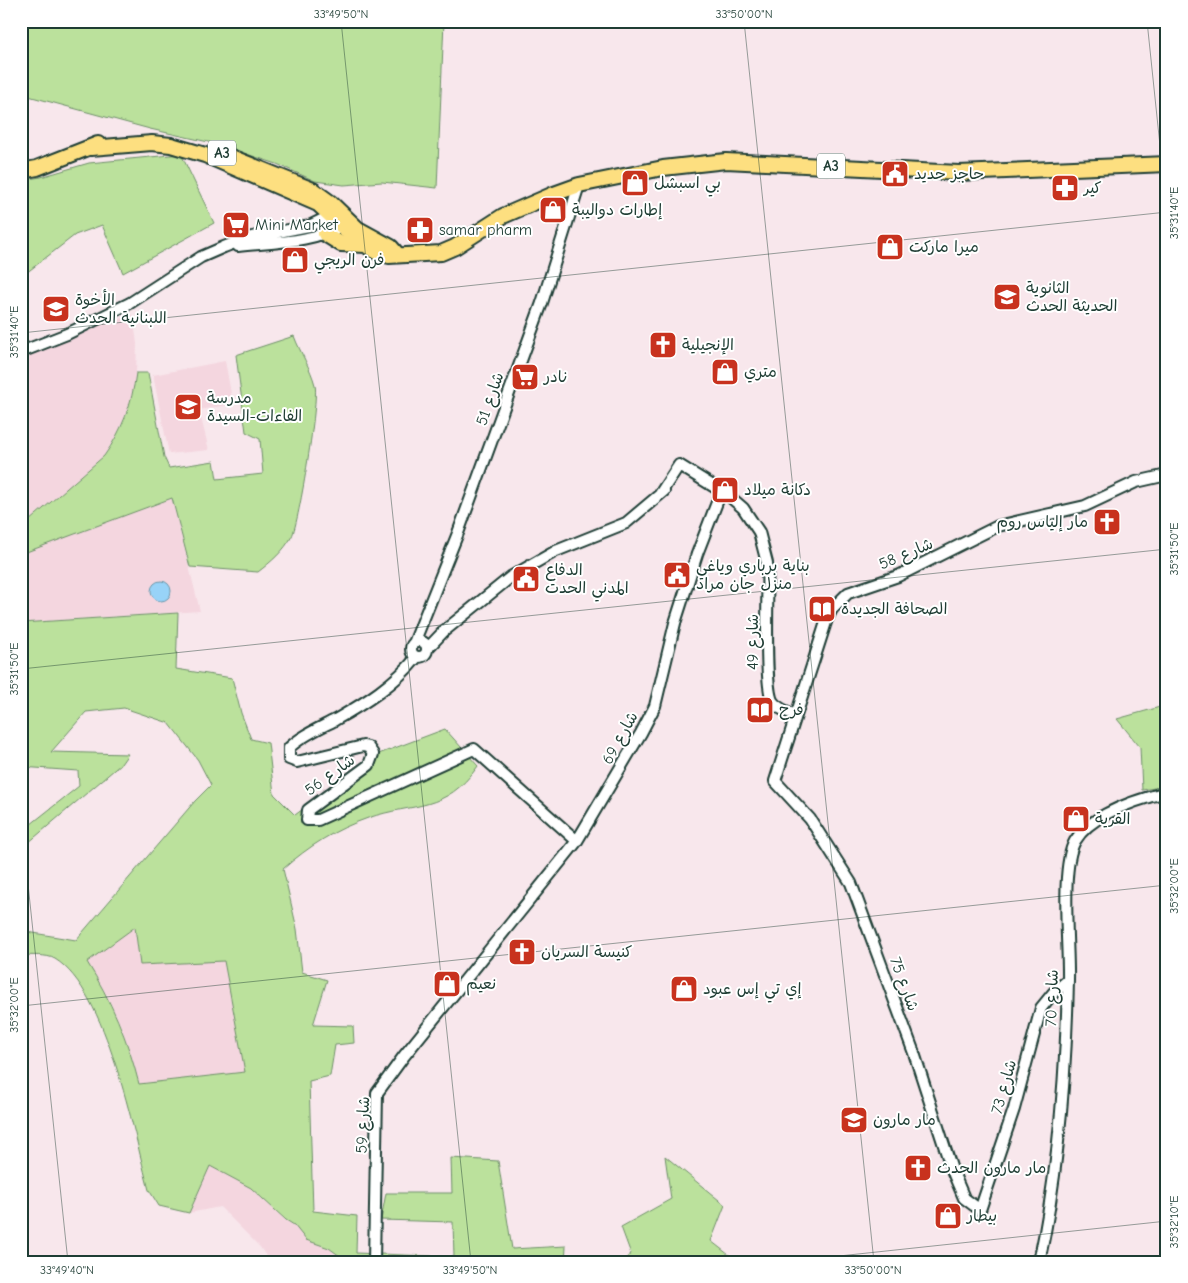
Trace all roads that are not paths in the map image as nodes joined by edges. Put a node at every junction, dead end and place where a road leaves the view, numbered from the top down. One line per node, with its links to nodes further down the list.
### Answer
1 (1167, 164): 3 (highway, A3)
2 (21, 171): 4 (highway, A3)
3 (579, 185): 9 (highway, A3); 13 (street, شارع 51)
4 (336, 213): 5 (highway, A3); 8 (street)
5 (346, 224): 6 (street); 7 (highway, A3); 9 (highway, A3)
6 (325, 234): 7 (highway); 8 (street)
7 (366, 246): 9 (highway, A3)
8 (224, 247): 10 (street)
9 (398, 255)
10 (21, 352)
11 (1167, 475): 14 (street, شارع 58)
12 (717, 490): 13 (street); 14 (street, شارع 49); 17 (street, شارع 69)
13 (418, 647): 17 (street, شارع 56)
14 (796, 715): 15 (street, شارع 58)
15 (775, 781): 20 (street, شارع 75)
16 (1167, 792): 19 (street, شارع 70)
17 (578, 841): 18 (street, شارع 69)
18 (479, 965): 21 (street, شارع 59)
19 (1068, 980): 20 (street, شارع 73); 22 (street, شارع 70)
20 (980, 1210)
21 (374, 1262)
22 (1040, 1262)

